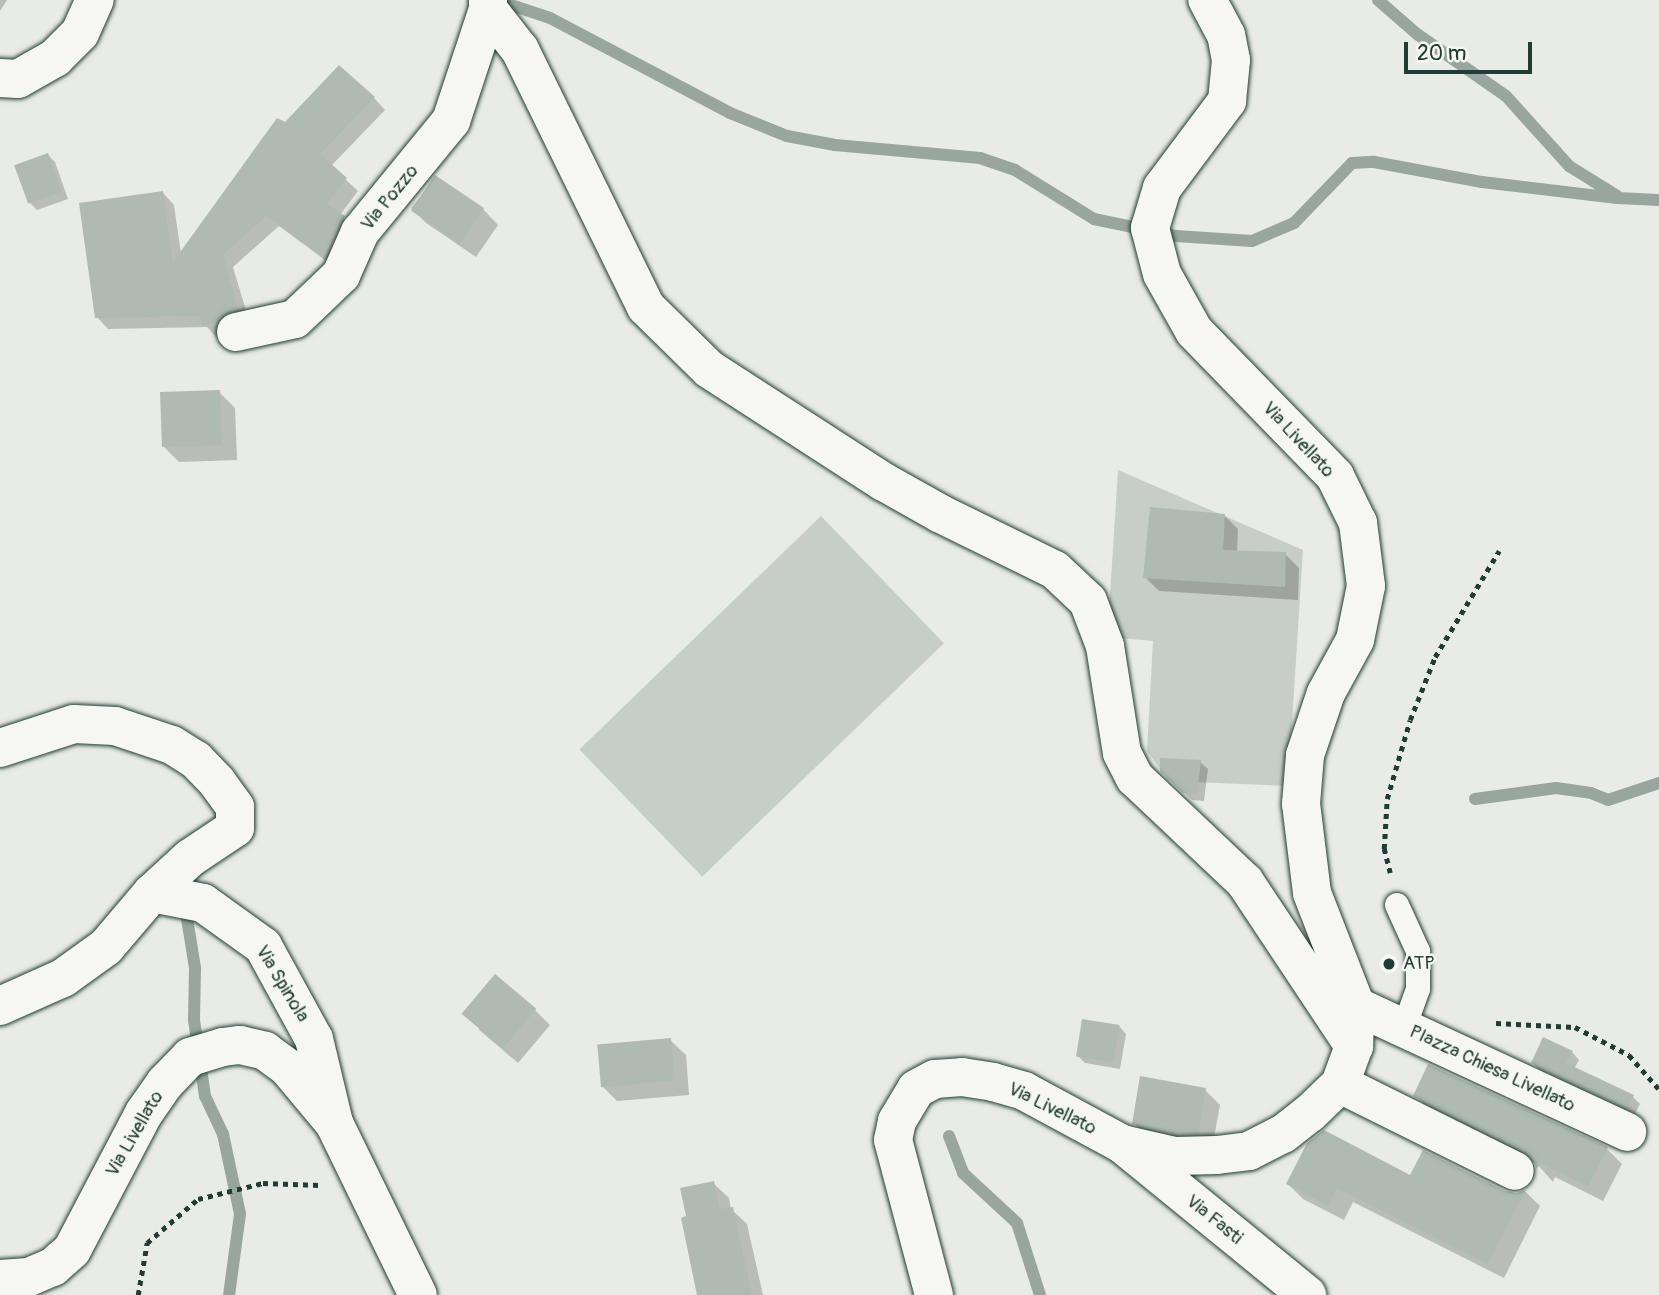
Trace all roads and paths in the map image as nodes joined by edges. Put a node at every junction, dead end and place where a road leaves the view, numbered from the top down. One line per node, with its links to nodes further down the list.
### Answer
1 (95, 0): 4 (street)
2 (1207, 0): 11 (street, Via Livellato)
3 (488, 4): 5 (street, Via Pozzo); 14 (street)
4 (0, 78)
5 (236, 332)
6 (1499, 551): 9 (path)
7 (0, 748): 8 (street)
8 (152, 893): 10 (street); 17 (street, Via Spinola)
9 (1397, 905): 13 (lane)
10 (0, 1006)
11 (1356, 1006): 13 (street, PIazza Chiesa Livellato); 14 (street, Via Livellato)
12 (1486, 1023): 16 (path)
13 (1404, 1028): 18 (street, PIazza Chiesa Livellato)
14 (1354, 1046): 15 (street, Via Livellato)
15 (1340, 1084): 19 (street, Via Livellato); 20 (street)
16 (1659, 1089)
17 (334, 1123): 21 (street, Via Livellato); 22 (street, Via Livellato)
18 (1627, 1132)
19 (1122, 1144): 25 (street, Via Livellato); 26 (street, Via Fasti)
20 (1515, 1171)
21 (367, 1189): 23 (path); 24 (street, Via Livellato)
22 (0, 1279)
23 (138, 1295)
24 (418, 1295)
25 (934, 1295)
26 (1307, 1295)

